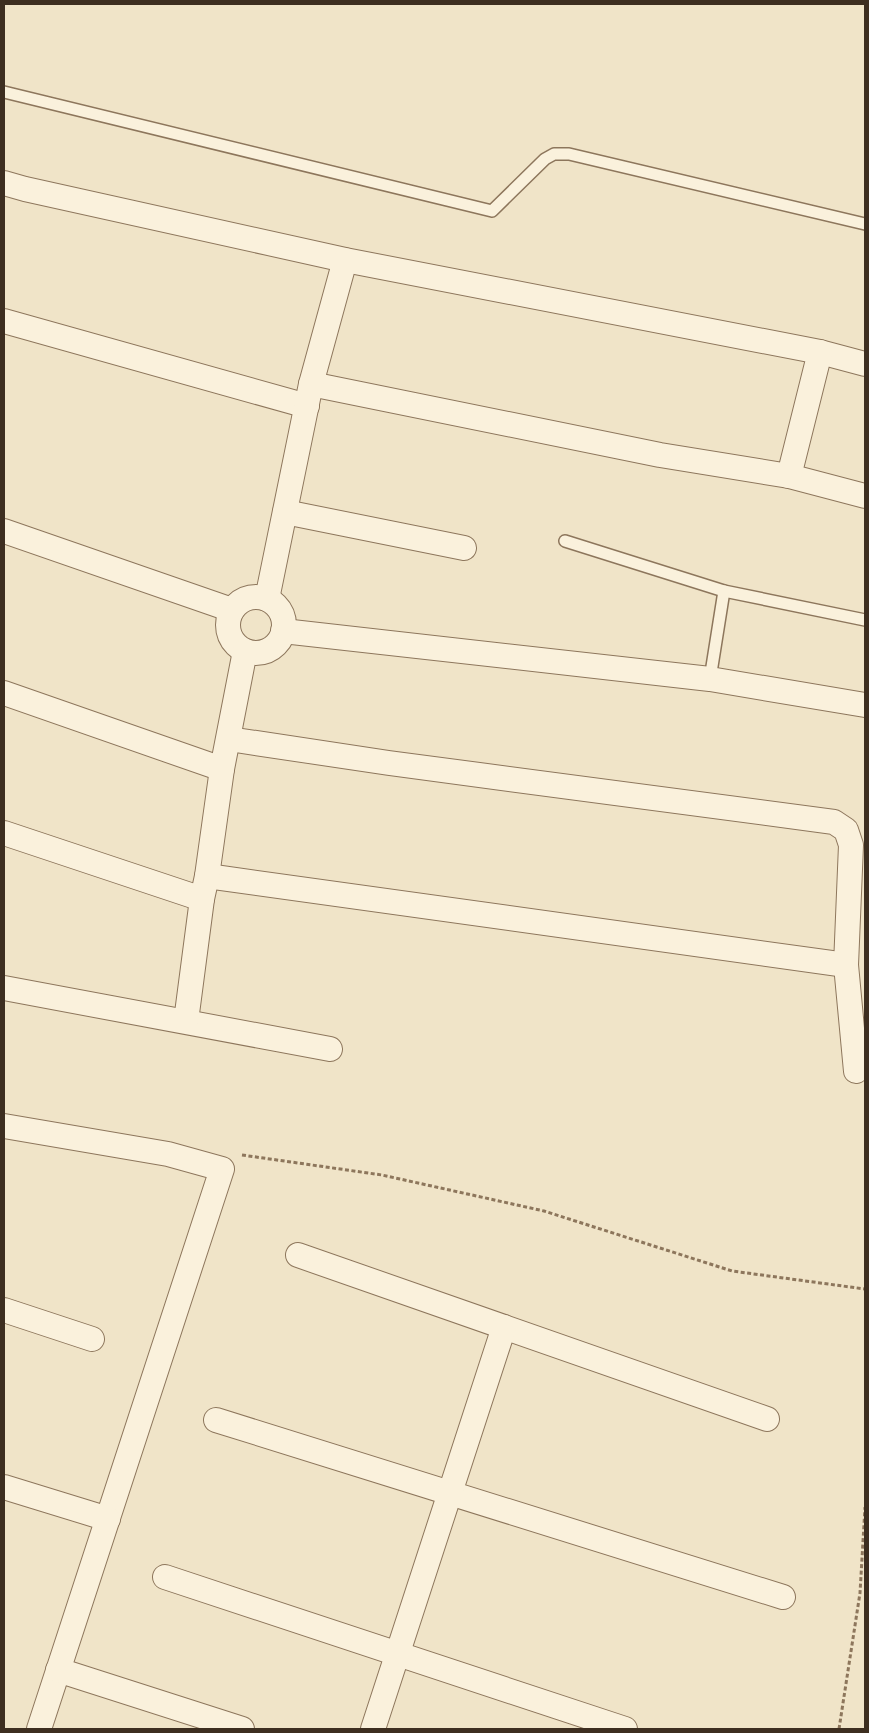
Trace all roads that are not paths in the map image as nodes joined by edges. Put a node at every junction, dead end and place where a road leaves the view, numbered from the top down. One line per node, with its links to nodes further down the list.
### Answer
1 (4, 92): 3 (lane)
2 (4, 183): 4 (street)
3 (865, 224)
4 (345, 260): 6 (street); 8 (street)
5 (4, 321): 8 (street)
6 (820, 352): 7 (street); 9 (street)
7 (865, 364)
8 (309, 395): 9 (street); 11 (street)
9 (790, 476): 10 (street)
10 (865, 496)
11 (285, 512): 14 (street); 16 (street)
12 (4, 531): 17 (street)
13 (565, 541): 15 (lane)
14 (464, 548)
15 (724, 592): 18 (lane); 21 (lane)
16 (267, 599): 17 (street); 19 (street)
17 (232, 610): 20 (street)
18 (865, 620)
19 (283, 631): 20 (street); 21 (street)
20 (245, 650): 24 (street)
21 (710, 679): 23 (street)
22 (4, 693): 25 (street)
23 (865, 705)
24 (229, 739): 25 (street); 29 (street)
25 (222, 770): 27 (street)
26 (4, 832): 28 (street)
27 (207, 876): 28 (street); 29 (street)
28 (202, 899): 31 (street)
29 (846, 965): 33 (street)
30 (4, 988): 31 (street)
31 (186, 1021): 32 (street)
32 (330, 1050)
33 (856, 1071)
34 (4, 1126): 43 (street)
35 (298, 1255): 37 (street)
36 (4, 1310): 38 (street)
37 (504, 1327): 39 (street); 42 (street)
38 (92, 1339)
39 (767, 1419)
40 (216, 1420): 42 (street)
41 (4, 1486): 43 (street)
42 (450, 1493): 45 (street); 46 (street)
43 (108, 1519): 47 (street)
44 (165, 1577): 46 (street)
45 (783, 1598)
46 (397, 1654): 50 (street); 51 (street)
47 (58, 1670): 48 (street); 49 (street)
48 (39, 1729)
49 (242, 1729)
50 (373, 1729)
51 (625, 1729)

